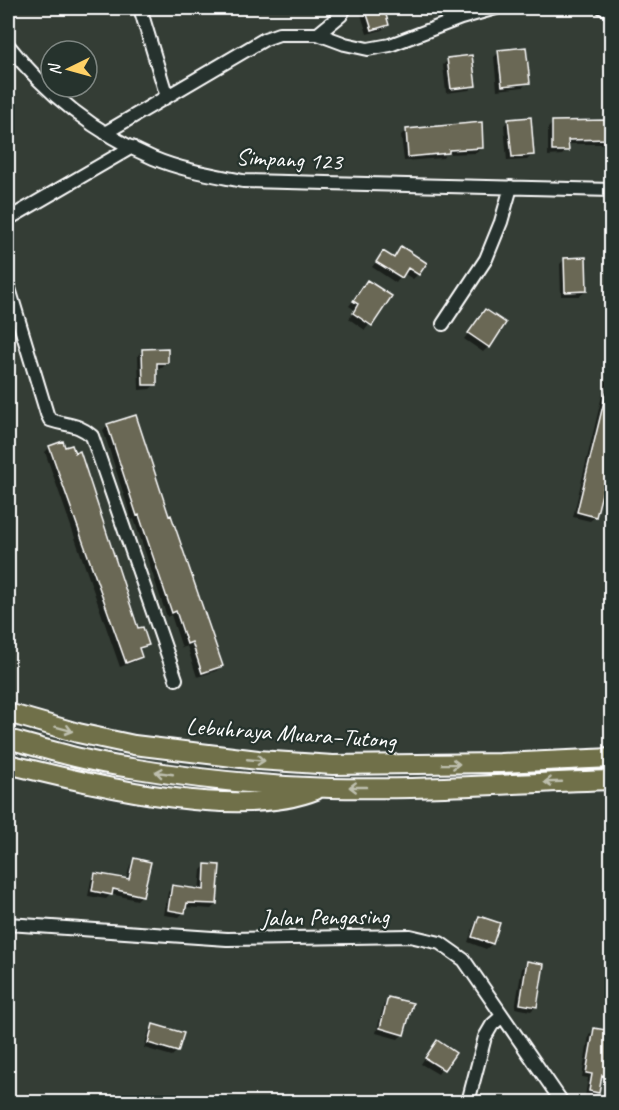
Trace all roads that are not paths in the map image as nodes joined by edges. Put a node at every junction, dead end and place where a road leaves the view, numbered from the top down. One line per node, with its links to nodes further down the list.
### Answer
1 (140, 8): 8 (street)
2 (345, 8): 6 (street)
3 (496, 8): 6 (street)
4 (603, 8): 5 (street)
5 (612, 9)
6 (318, 34): 8 (street)
7 (8, 45): 9 (street, Simpang 123)
8 (167, 97): 9 (street)
9 (105, 133): 10 (street, Simpang 123)
10 (132, 147): 11 (street, Simpang 123); 13 (street)
11 (511, 187): 12 (street, Simpang 123); 15 (street)
12 (612, 190)
13 (8, 219)
14 (8, 285): 16 (street)
15 (443, 324)
16 (176, 679)
17 (8, 713): 19 (highway, Lebuhraya Muara–Tutong, one-way to 19)
18 (8, 739): 22 (highway, Lebuhraya Muara–Tutong, one-way to 18)
19 (612, 758)
20 (8, 764): 22 (highway)
21 (612, 780): 22 (highway, Lebuhraya Muara–Tutong, one-way to 22)
22 (324, 787)
23 (8, 924): 24 (street, Jalan Pengasing)
24 (502, 1016): 25 (street); 26 (street, Jalan Pengasing)
25 (468, 1102)
26 (562, 1102)

